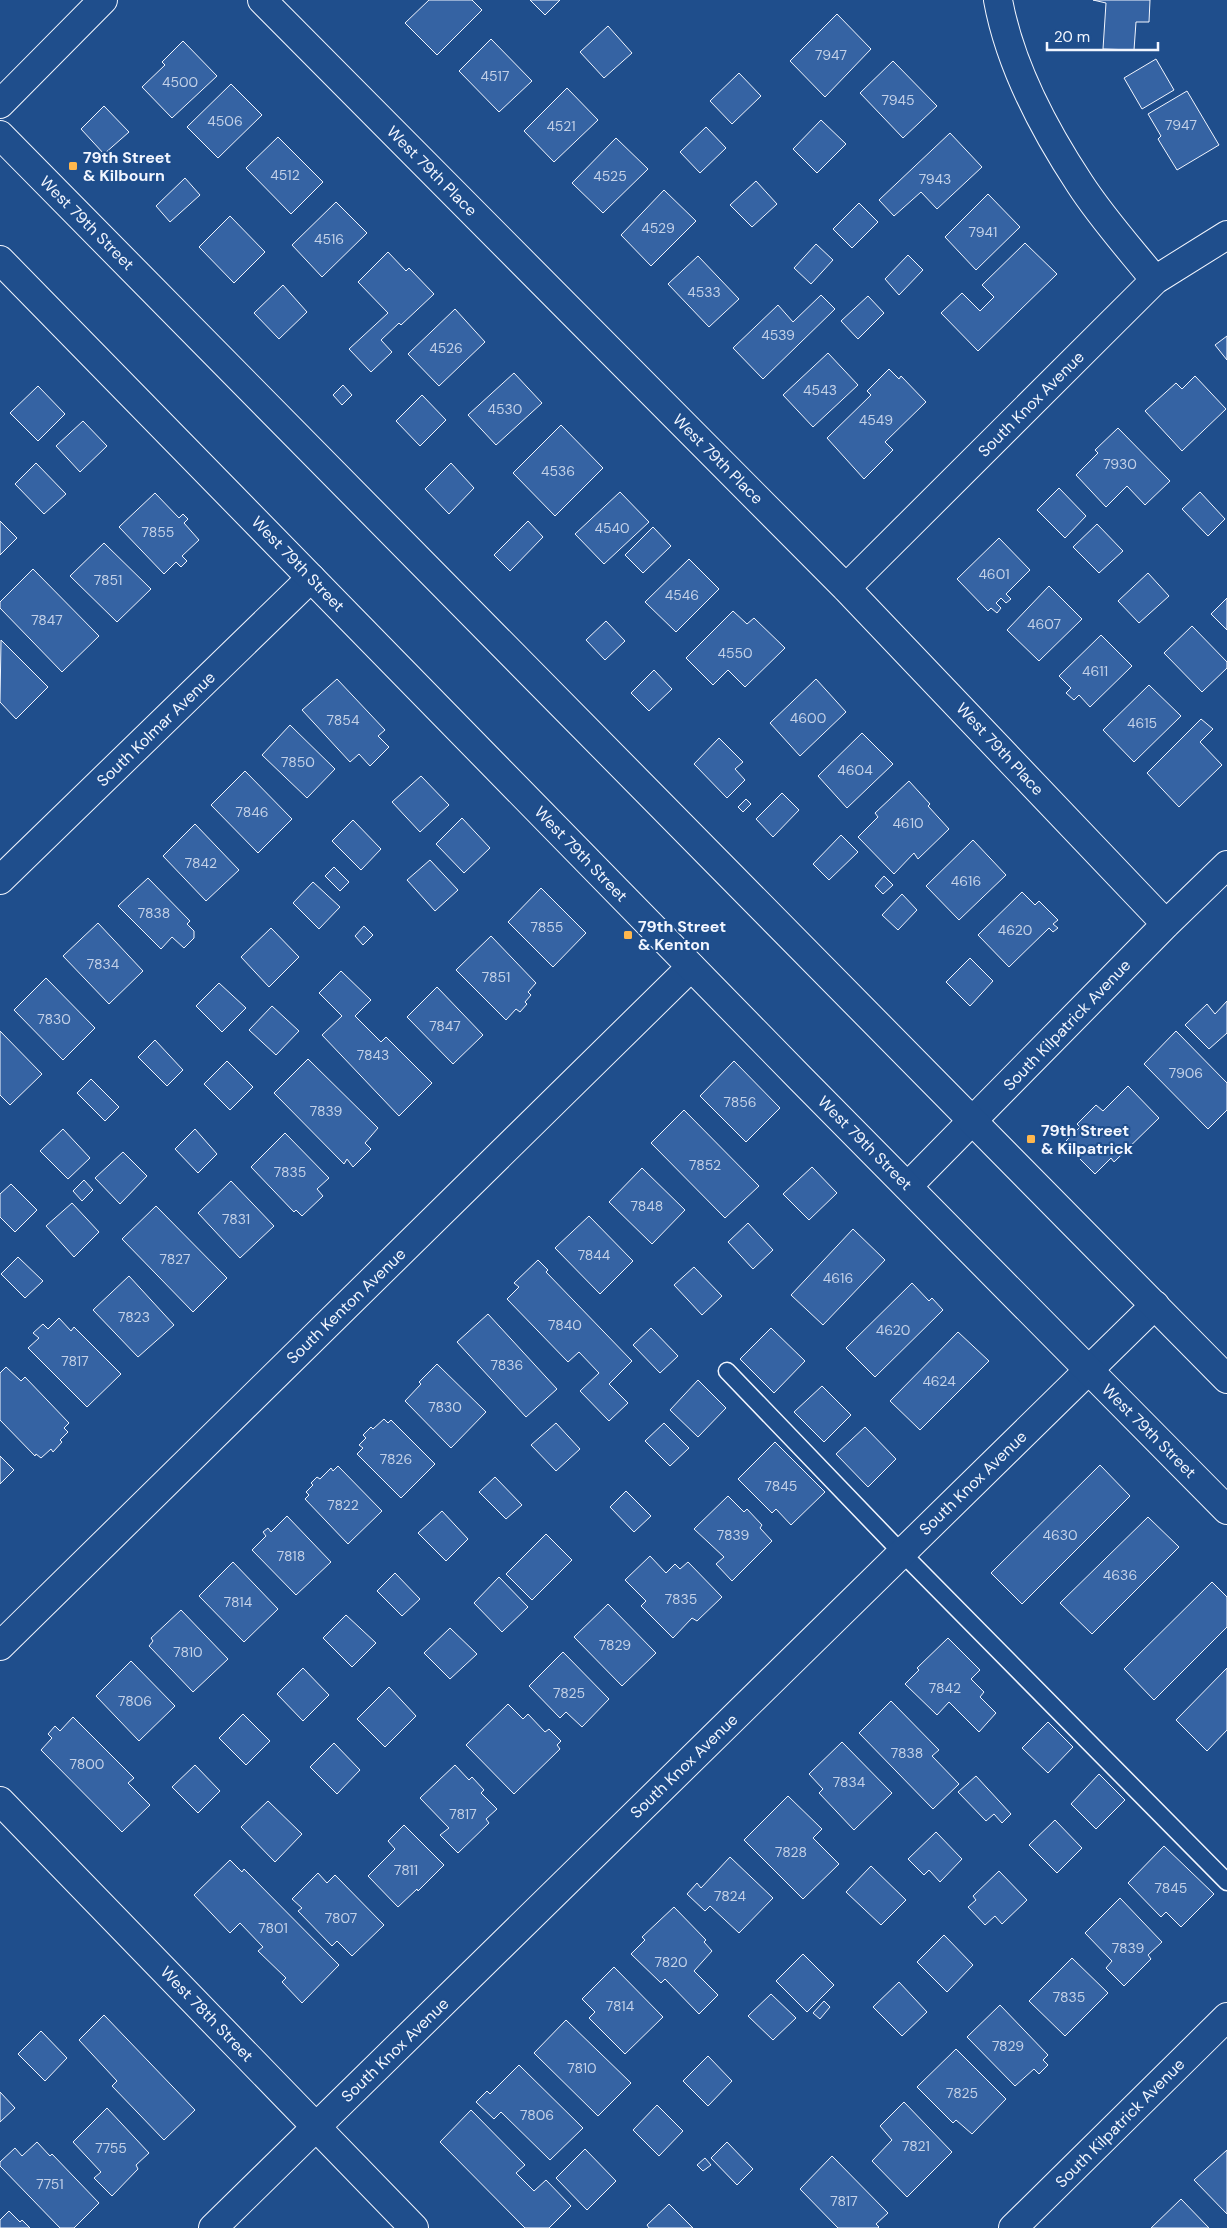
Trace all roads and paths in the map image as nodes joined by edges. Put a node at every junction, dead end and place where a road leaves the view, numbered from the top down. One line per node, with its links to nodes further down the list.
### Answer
1 (103, 0): 4 (street)
2 (262, 0): 10 (street, West 79th Place)
3 (998, 0): 8 (street)
4 (0, 104)
5 (0, 135): 15 (street, West 79th Street)
6 (1227, 235): 8 (street, South Knox Avenue)
7 (0, 260): 9 (street, West 79th Street)
8 (1155, 280): 10 (street, South Knox Avenue)
9 (311, 578): 12 (street, South Kolmar Avenue); 14 (street, West 79th Street)
10 (846, 588): 13 (street, West 79th Place)
11 (1227, 865): 13 (street, South Kilpatrick Avenue)
12 (0, 880)
13 (1166, 924): 15 (street, South Kilpatrick Avenue)
14 (691, 967): 16 (street, West 79th Street); 23 (street, South Kenton Avenue)
15 (973, 1120): 16 (street, South Kilpatrick Avenue); 17 (street, West 79th Street)
16 (908, 1186): 18 (street, West 79th Street)
17 (1155, 1305): 18 (street, South Knox Avenue); 20 (street, West 79th Street)
18 (1088, 1370): 21 (street, West 79th Street); 22 (street, South Knox Avenue)
19 (727, 1371): 22 (lane)
20 (1227, 1379)
21 (1227, 1510)
22 (902, 1553): 25 (lane); 27 (street, South Knox Avenue)
23 (0, 1646)
24 (0, 1801): 27 (street, West 78th Street)
25 (1227, 1882)
26 (1227, 2017): 30 (street, South Kilpatrick Avenue)
27 (316, 2127): 28 (street, South Knox Avenue); 29 (street, West 78th Street)
28 (212, 2228)
29 (414, 2228)
30 (1013, 2228)

